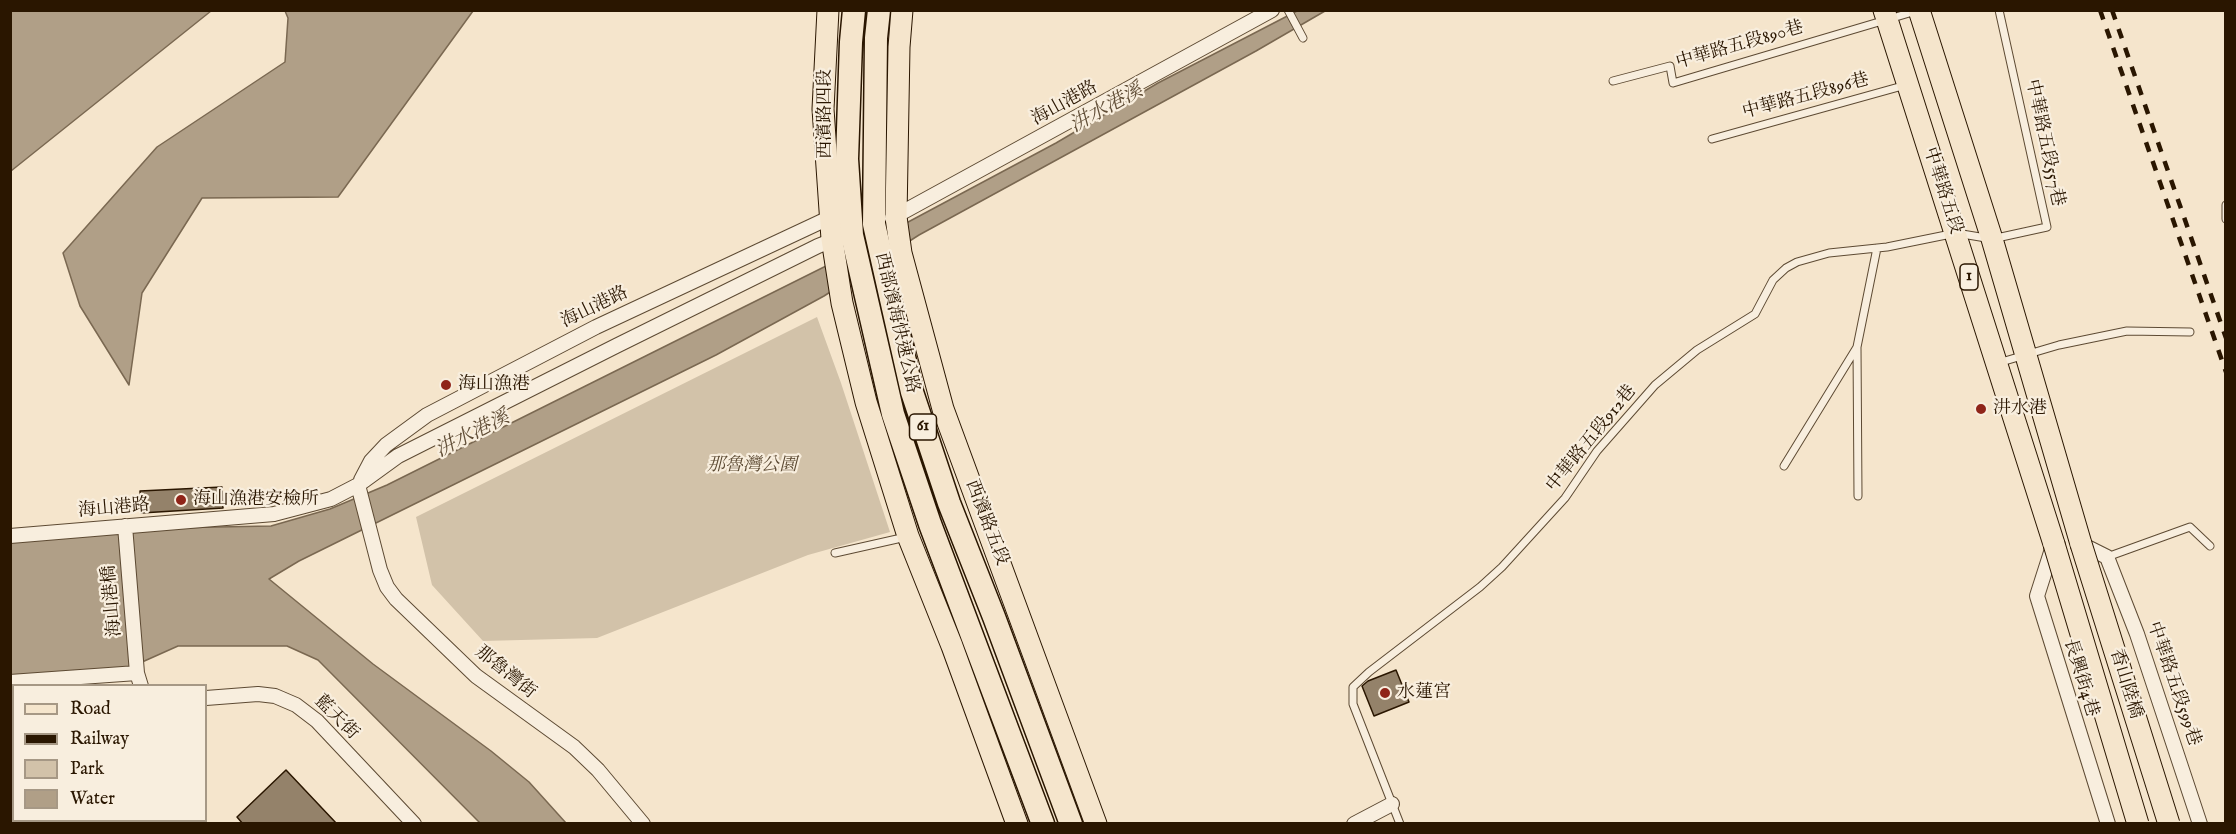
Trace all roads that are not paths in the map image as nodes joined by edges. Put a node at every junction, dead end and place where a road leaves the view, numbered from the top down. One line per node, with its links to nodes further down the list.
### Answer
1 (828, 10): 18 (main road, 西濱路四段 / 61)
2 (854, 10): 18 (highway, 西部濱海快速公路 / 61)
3 (879, 10): 17 (highway, 西部濱海快速公路 / 61)
4 (902, 10): 15 (main road, 61)
5 (1272, 10): 15 (street, 海山港路)
6 (1288, 10): 10 (lane)
7 (1919, 10): 9 (lane); 20 (main road, 中華路五段 / 1)
8 (1999, 10): 20 (lane, 中華路五段557巷)
9 (1885, 15): 11 (lane, 中華路五段890巷); 12 (main road, 中華路五段 / 1)
10 (1303, 38)
11 (1613, 81)
12 (1908, 84): 13 (lane, 中華路五段896巷); 19 (main road, 中華路五段 / 1)
13 (1712, 139)
14 (2226, 205): 16 (lane)
15 (896, 217): 17 (street, 海山港路); 50 (main road, 西濱路五段 / 61)
16 (2226, 219)
17 (873, 224): 18 (street); 18 (street, 海山港路); 49 (highway, 西部濱海快速公路 / 61)
18 (841, 226): 22 (street, 海山港路); 24 (street, 海山港路); 33 (main road, 61); 48 (highway, 西部濱海快速公路 / 61)
19 (1956, 233): 20 (lane, 中華路五段912巷); 21 (lane, 中華路五段912巷); 27 (main road, 中華路五段 / 1)
20 (1992, 239): 26 (main road, 中華路五段 / 1)
21 (1877, 248): 25 (lane); 42 (lane, 中華路五段912巷)
22 (607, 321): 24 (street); 29 (street, 海山港路)
23 (2190, 332): 26 (lane)
24 (616, 346): 29 (street, 海山港路)
25 (1857, 347): 28 (lane); 30 (lane)
26 (2025, 354): 27 (lane); 35 (main road, 中華路五段 / 1)
27 (1995, 363): 34 (main road, 中華路五段 / 1)
28 (1784, 466)
29 (358, 485): 31 (street, 海山港路); 46 (street, 那魯灣街)
30 (1858, 496)
31 (125, 526): 32 (street, 海山港路); 39 (street, 海山港橋)
32 (10, 536)
33 (908, 536): 37 (lane); 47 (main road, 61)
34 (2054, 544): 53 (street, 長興街4巷); 54 (main road, 香山陸橋 / 1, bridge)
35 (2081, 544): 38 (street); 55 (main road, 香山陸橋 / 1, bridge)
36 (2210, 546): 38 (lane)
37 (835, 553)
38 (2107, 557): 56 (street, 中華路五段599巷)
39 (139, 679): 40 (street)
40 (10, 682)
41 (207, 698): 45 (street, 藍天街)
42 (1392, 804): 51 (street); 52 (lane)
43 (112, 822): 44 (street)
44 (95, 824)
45 (414, 824)
46 (643, 824)
47 (1017, 824)
48 (1043, 824)
49 (1071, 824)
50 (1096, 824)
51 (1354, 824)
52 (1400, 824)
53 (2108, 824)
54 (2138, 824)
55 (2169, 824)
56 (2200, 824)

